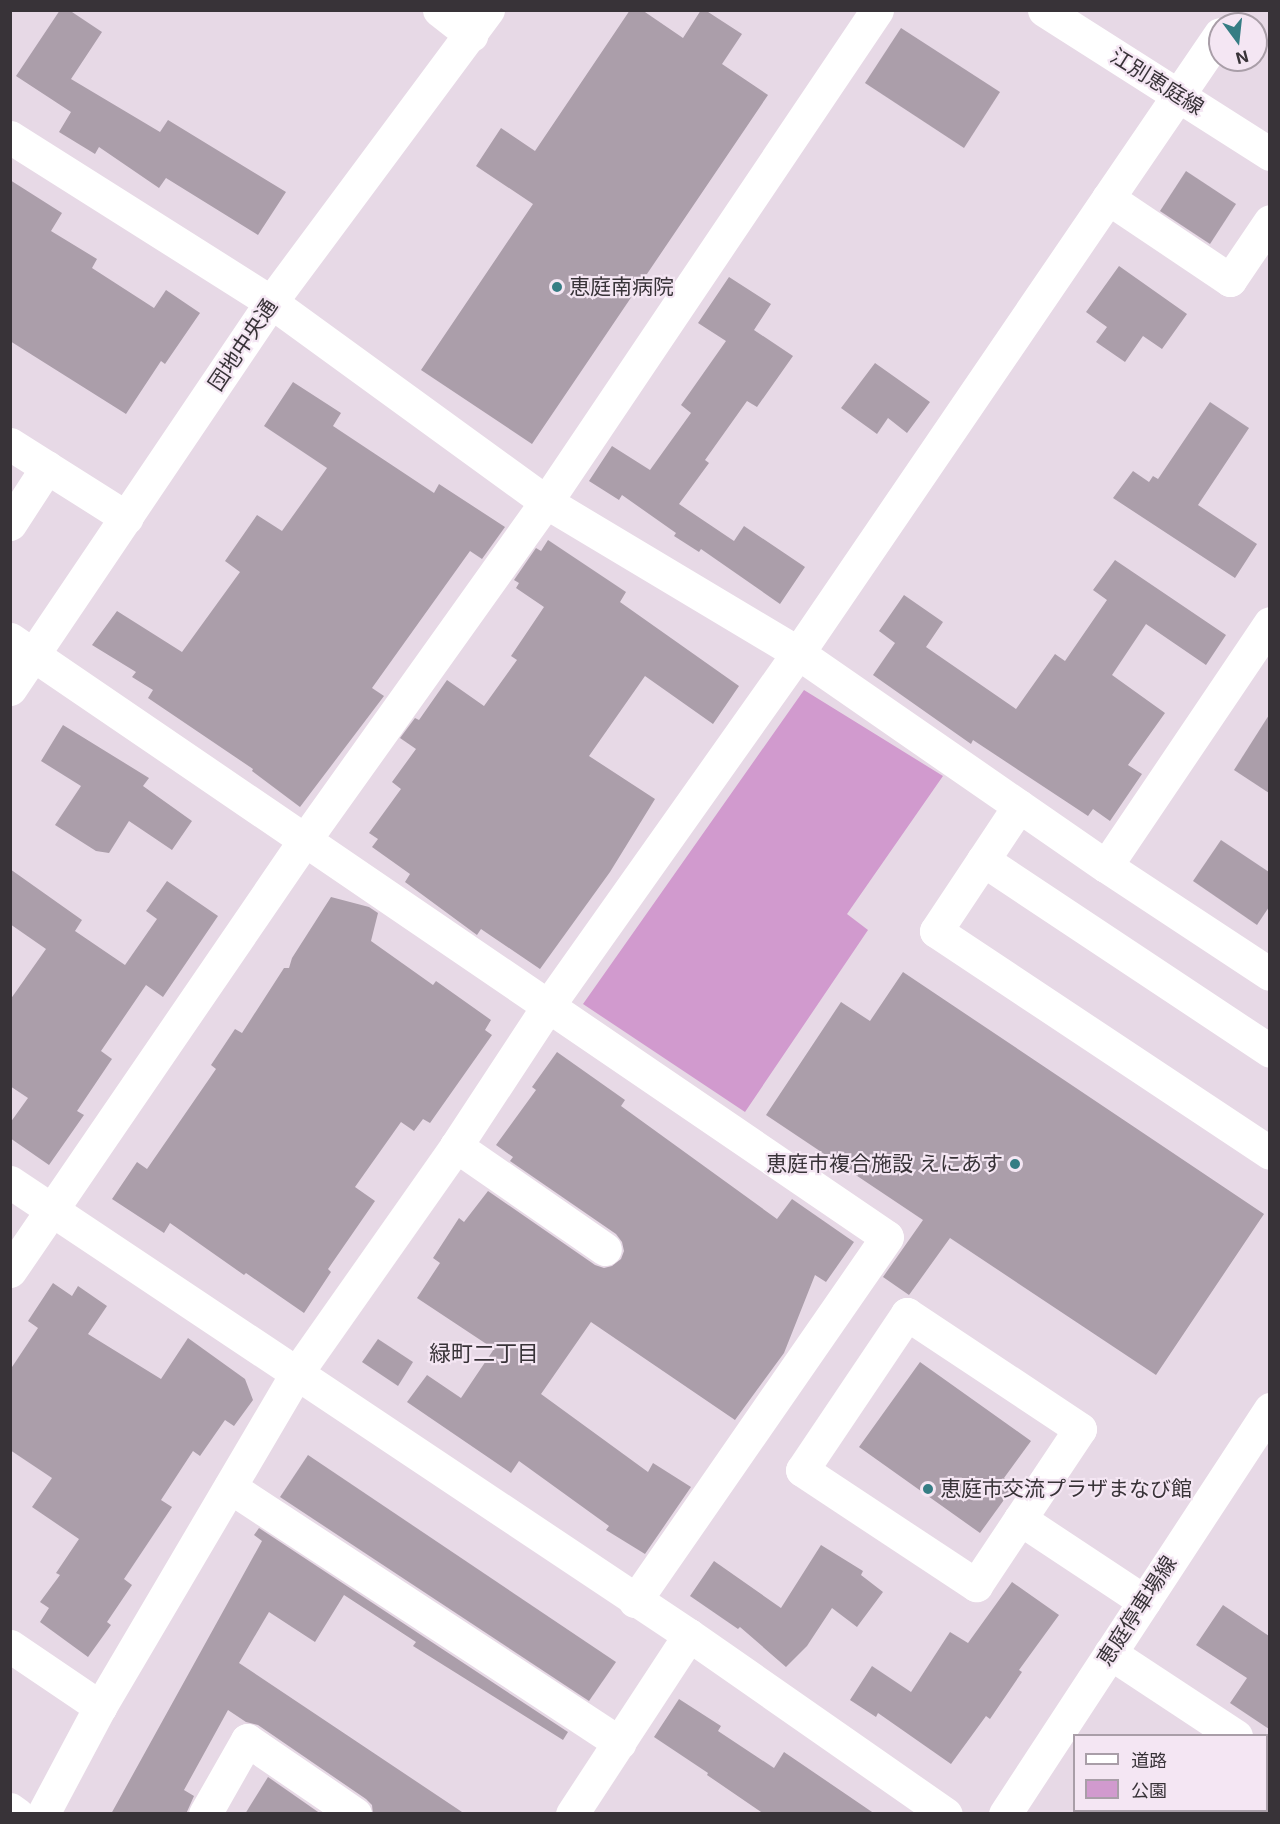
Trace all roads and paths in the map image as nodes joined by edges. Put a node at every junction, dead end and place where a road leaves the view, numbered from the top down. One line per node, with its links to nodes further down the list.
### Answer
1 (439, 10): 4 (street)
2 (878, 10): 14 (street)
3 (1044, 10): 6 (street, 江別恵庭線)
4 (479, 23): 11 (street, 団地中央通)
5 (1208, 52): 6 (street)
6 (1179, 94): 8 (street, 江別恵庭線); 9 (street)
7 (10, 137): 11 (street)
8 (1269, 154)
9 (1108, 198): 10 (street); 19 (street)
10 (1269, 221)
11 (271, 302): 14 (street); 15 (street, 団地中央通)
12 (10, 444): 13 (street)
13 (47, 467): 15 (street); 16 (street)
14 (546, 502): 19 (street); 22 (street)
15 (127, 518): 18 (street, 団地中央通)
16 (10, 524)
17 (1269, 623): 24 (street)
18 (22, 647): 20 (street, 団地中央通); 22 (street)
19 (798, 653): 21 (street); 26 (street)
20 (10, 689)
21 (1020, 806): 23 (street); 24 (street)
22 (304, 841): 26 (street); 31 (street)
23 (983, 860): 27 (street); 29 (street)
24 (1106, 866): 25 (street)
25 (1269, 974)
26 (548, 1006): 28 (street); 38 (street)
27 (1269, 1051)
28 (456, 1146): 32 (street); 34 (street)
29 (1269, 1153)
30 (10, 1182): 31 (street)
31 (51, 1210): 33 (street); 34 (street)
32 (605, 1249)
33 (10, 1271)
34 (296, 1374): 36 (street); 38 (street)
35 (1269, 1409): 39 (street, 恵庭停車場線)
36 (230, 1488): 43 (street); 45 (street)
37 (1020, 1519): 37 (street); 39 (street)
38 (635, 1600): 40 (street)
39 (1144, 1601): 42 (street, 恵庭停車場線)
40 (688, 1635): 45 (street); 52 (street)
41 (10, 1646): 43 (street)
42 (1110, 1653): 44 (street); 53 (street, 恵庭停車場線)
43 (100, 1707): 48 (street)
44 (1233, 1734)
45 (619, 1743): 51 (street)
46 (10, 1809): 47 (street)
47 (17, 1814)
48 (43, 1814)
49 (205, 1814): 50 (street)
50 (356, 1814)
51 (572, 1814)
52 (946, 1814)
53 (1005, 1814)

